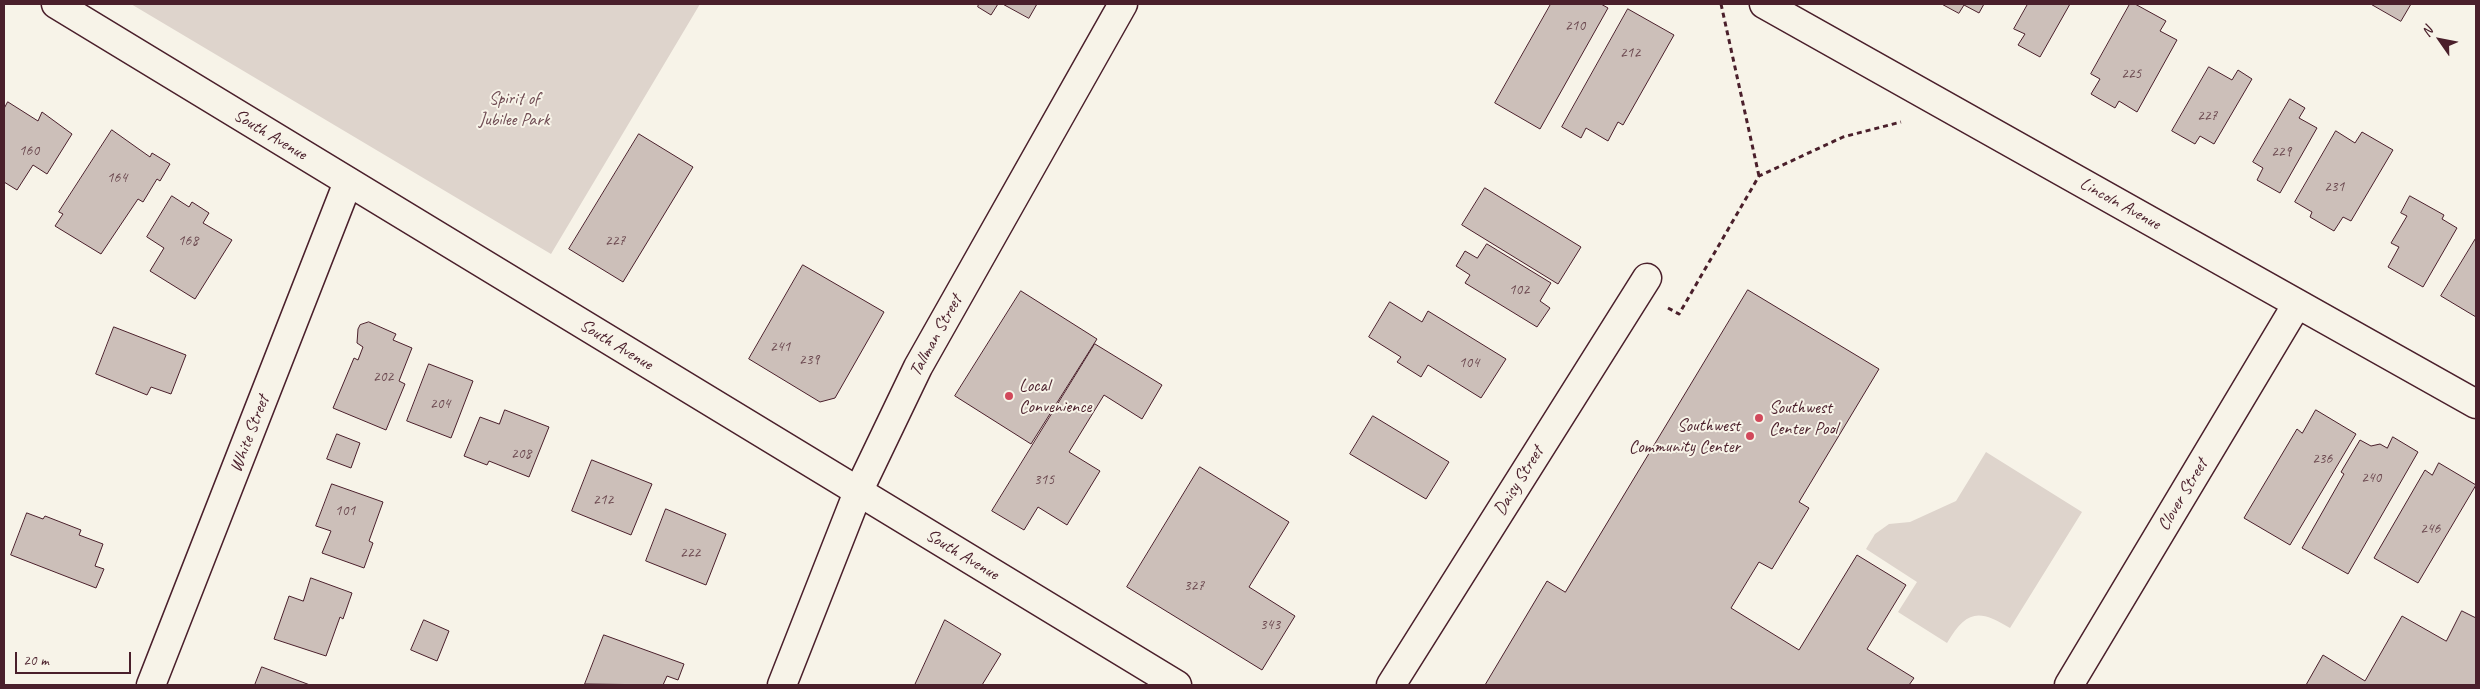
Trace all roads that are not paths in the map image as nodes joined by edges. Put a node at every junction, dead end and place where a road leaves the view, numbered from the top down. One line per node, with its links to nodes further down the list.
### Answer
1 (56, 4): 4 (street, South Avenue)
2 (1123, 4): 8 (street, Tallman Street)
3 (1764, 4): 6 (street, Lincoln Avenue)
4 (348, 182): 8 (street, South Avenue); 9 (street, White Street)
5 (1642, 284): 12 (street, Daisy Street)
6 (2297, 304): 7 (street, Lincoln Avenue); 13 (street, Clover Street)
7 (2476, 404)
8 (858, 492): 10 (street, Tallman Street); 11 (street, South Avenue)
9 (151, 685)
10 (782, 685)
11 (1177, 685)
12 (1391, 685)
13 (2069, 685)

